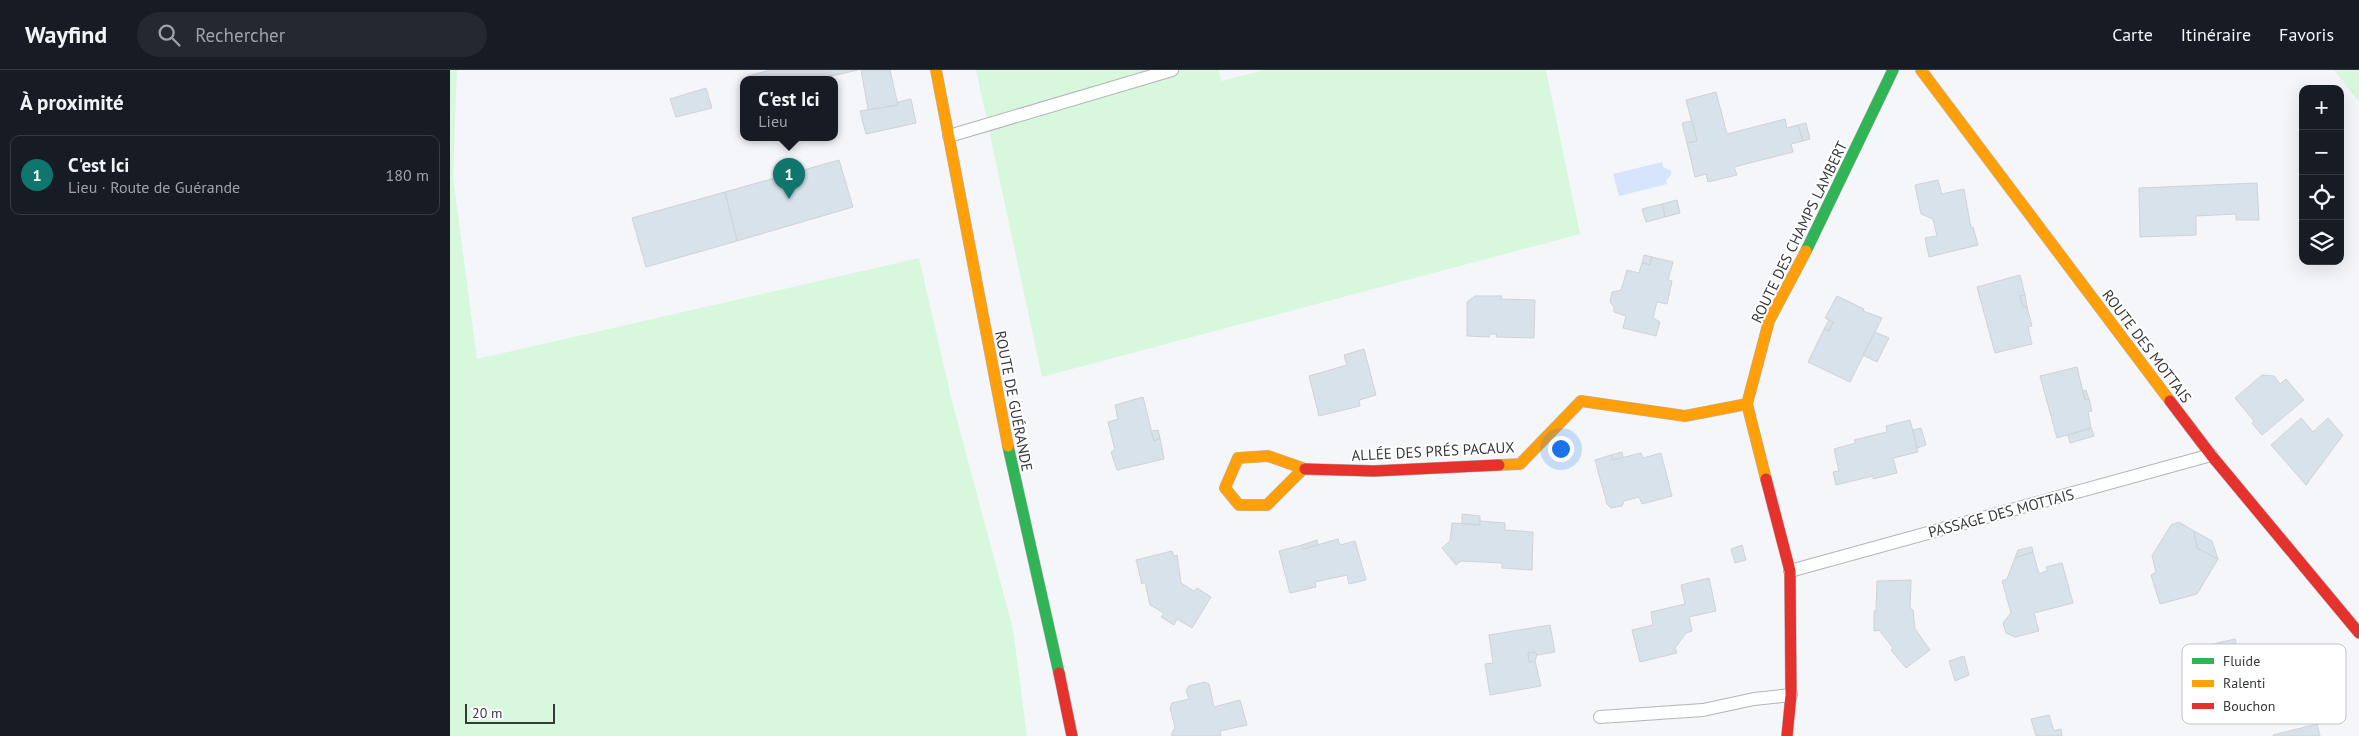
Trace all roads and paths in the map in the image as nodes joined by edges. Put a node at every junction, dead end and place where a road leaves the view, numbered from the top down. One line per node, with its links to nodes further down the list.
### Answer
1 (936, 70): 5 (street, ROUTE DE GUÉRANDE)
2 (1172, 70): 5 (lane)
3 (1893, 70): 6 (street, ROUTE DES CHAMPS LAMBERT)
4 (1921, 70): 7 (street, ROUTE DES MOTTAIS)
5 (949, 136): 13 (street, ROUTE DE GUÉRANDE)
6 (1747, 404): 8 (street, ALLÉE DES PRÉS PACAUX); 9 (street, ROUTE DES CHAMPS LAMBERT)
7 (2211, 455): 9 (lane, PASSAGE DES MOTTAIS); 10 (street, ROUTE DES MOTTAIS)
8 (1303, 469): 8 (street, ALLÉE DES PRÉS PACAUX)
9 (1790, 571): 11 (street, ROUTE DES CHAMPS LAMBERT)
10 (2359, 633)
11 (1791, 695): 12 (lane); 14 (street, ROUTE DES CHAMPS LAMBERT)
12 (1600, 717)
13 (1072, 736)
14 (1787, 736)

